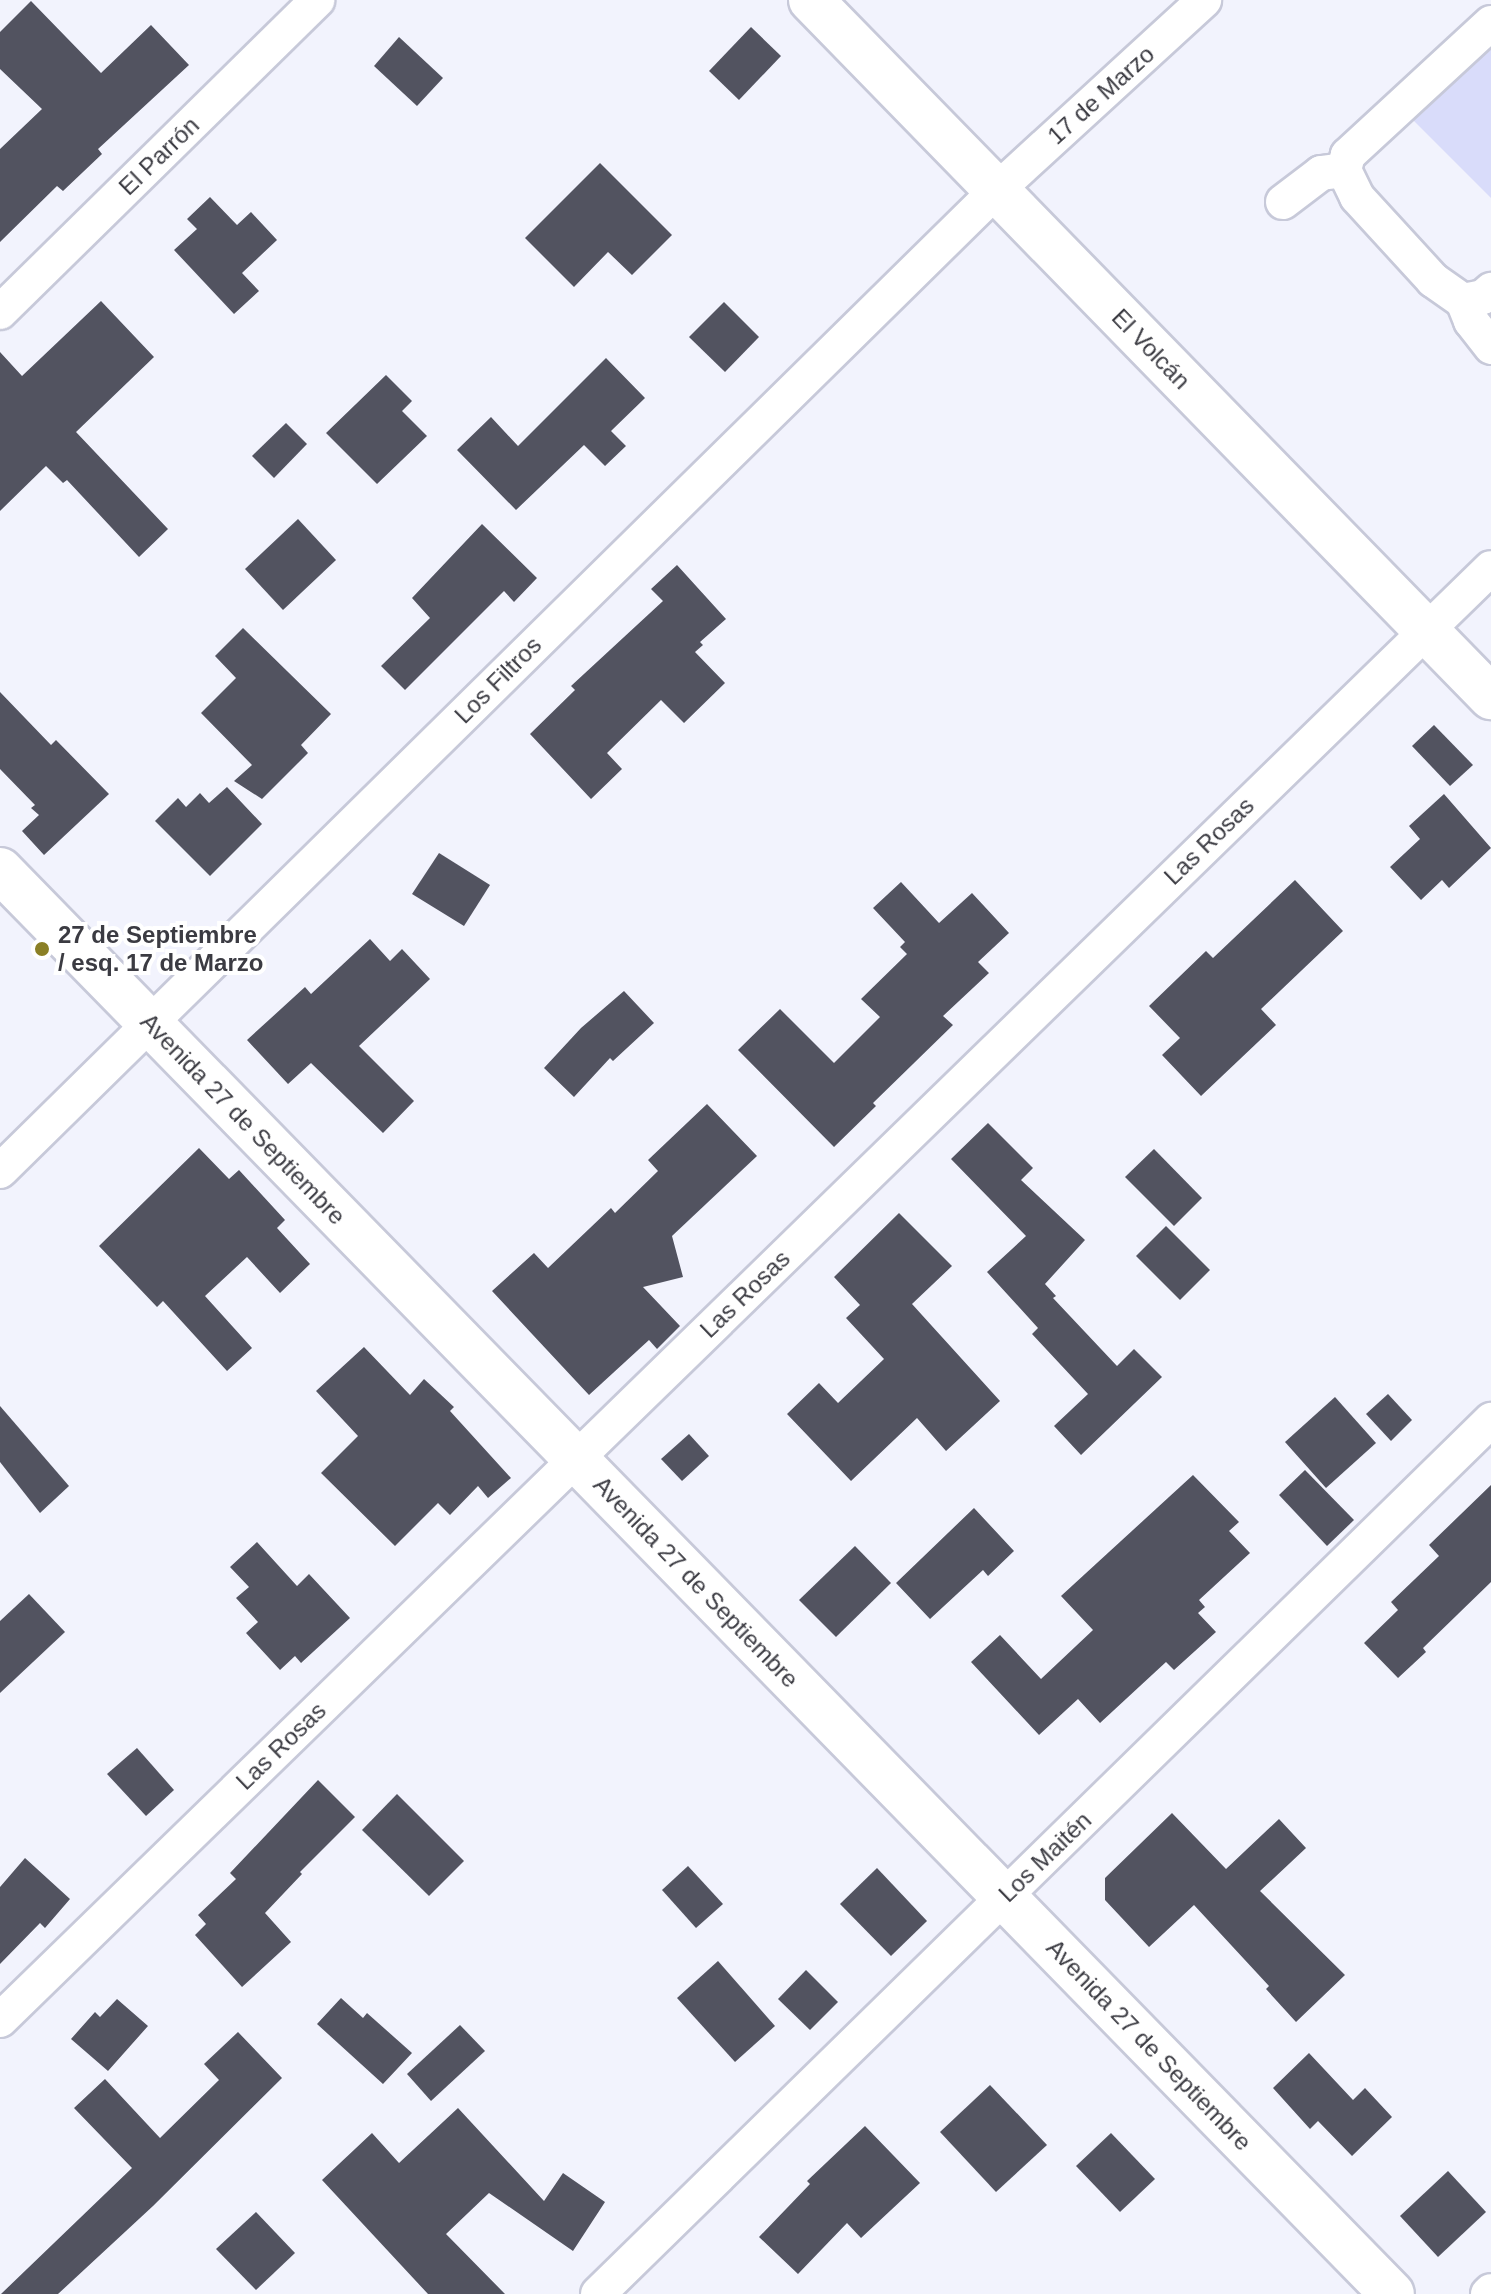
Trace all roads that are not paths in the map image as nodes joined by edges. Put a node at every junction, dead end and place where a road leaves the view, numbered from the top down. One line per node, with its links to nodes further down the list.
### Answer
1 (318, 0): 9 (street, El Parrón)
2 (811, 0): 6 (street, El Volcán)
3 (1204, 0): 6 (street, 17 de Marzo)
4 (1491, 23): 5 (street)
5 (1344, 170): 7 (street); 8 (street)
6 (997, 190): 12 (street, El Volcán); 15 (street, Los Filtros)
7 (1283, 202)
8 (1477, 296): 10 (street)
9 (0, 312)
10 (1491, 347)
11 (1491, 568): 12 (street, Las Rosas)
12 (1425, 630): 13 (street, El Volcán); 18 (street, Las Rosas)
13 (1491, 697)
14 (0, 870): 15 (street, Avenida 27 de Septiembre)
15 (150, 1024): 16 (street, Los Filtros); 18 (street, Avenida 27 de Septiembre)
16 (0, 1171)
17 (1491, 1420): 19 (street, Los Maitén)
18 (576, 1459): 19 (street, Avenida 27 de Septiembre); 20 (street, Las Rosas)
19 (1004, 1897): 21 (street, Los Maitén); 22 (street, Avenida 27 de Septiembre)
20 (0, 2020)
21 (598, 2294)
22 (1392, 2294)

